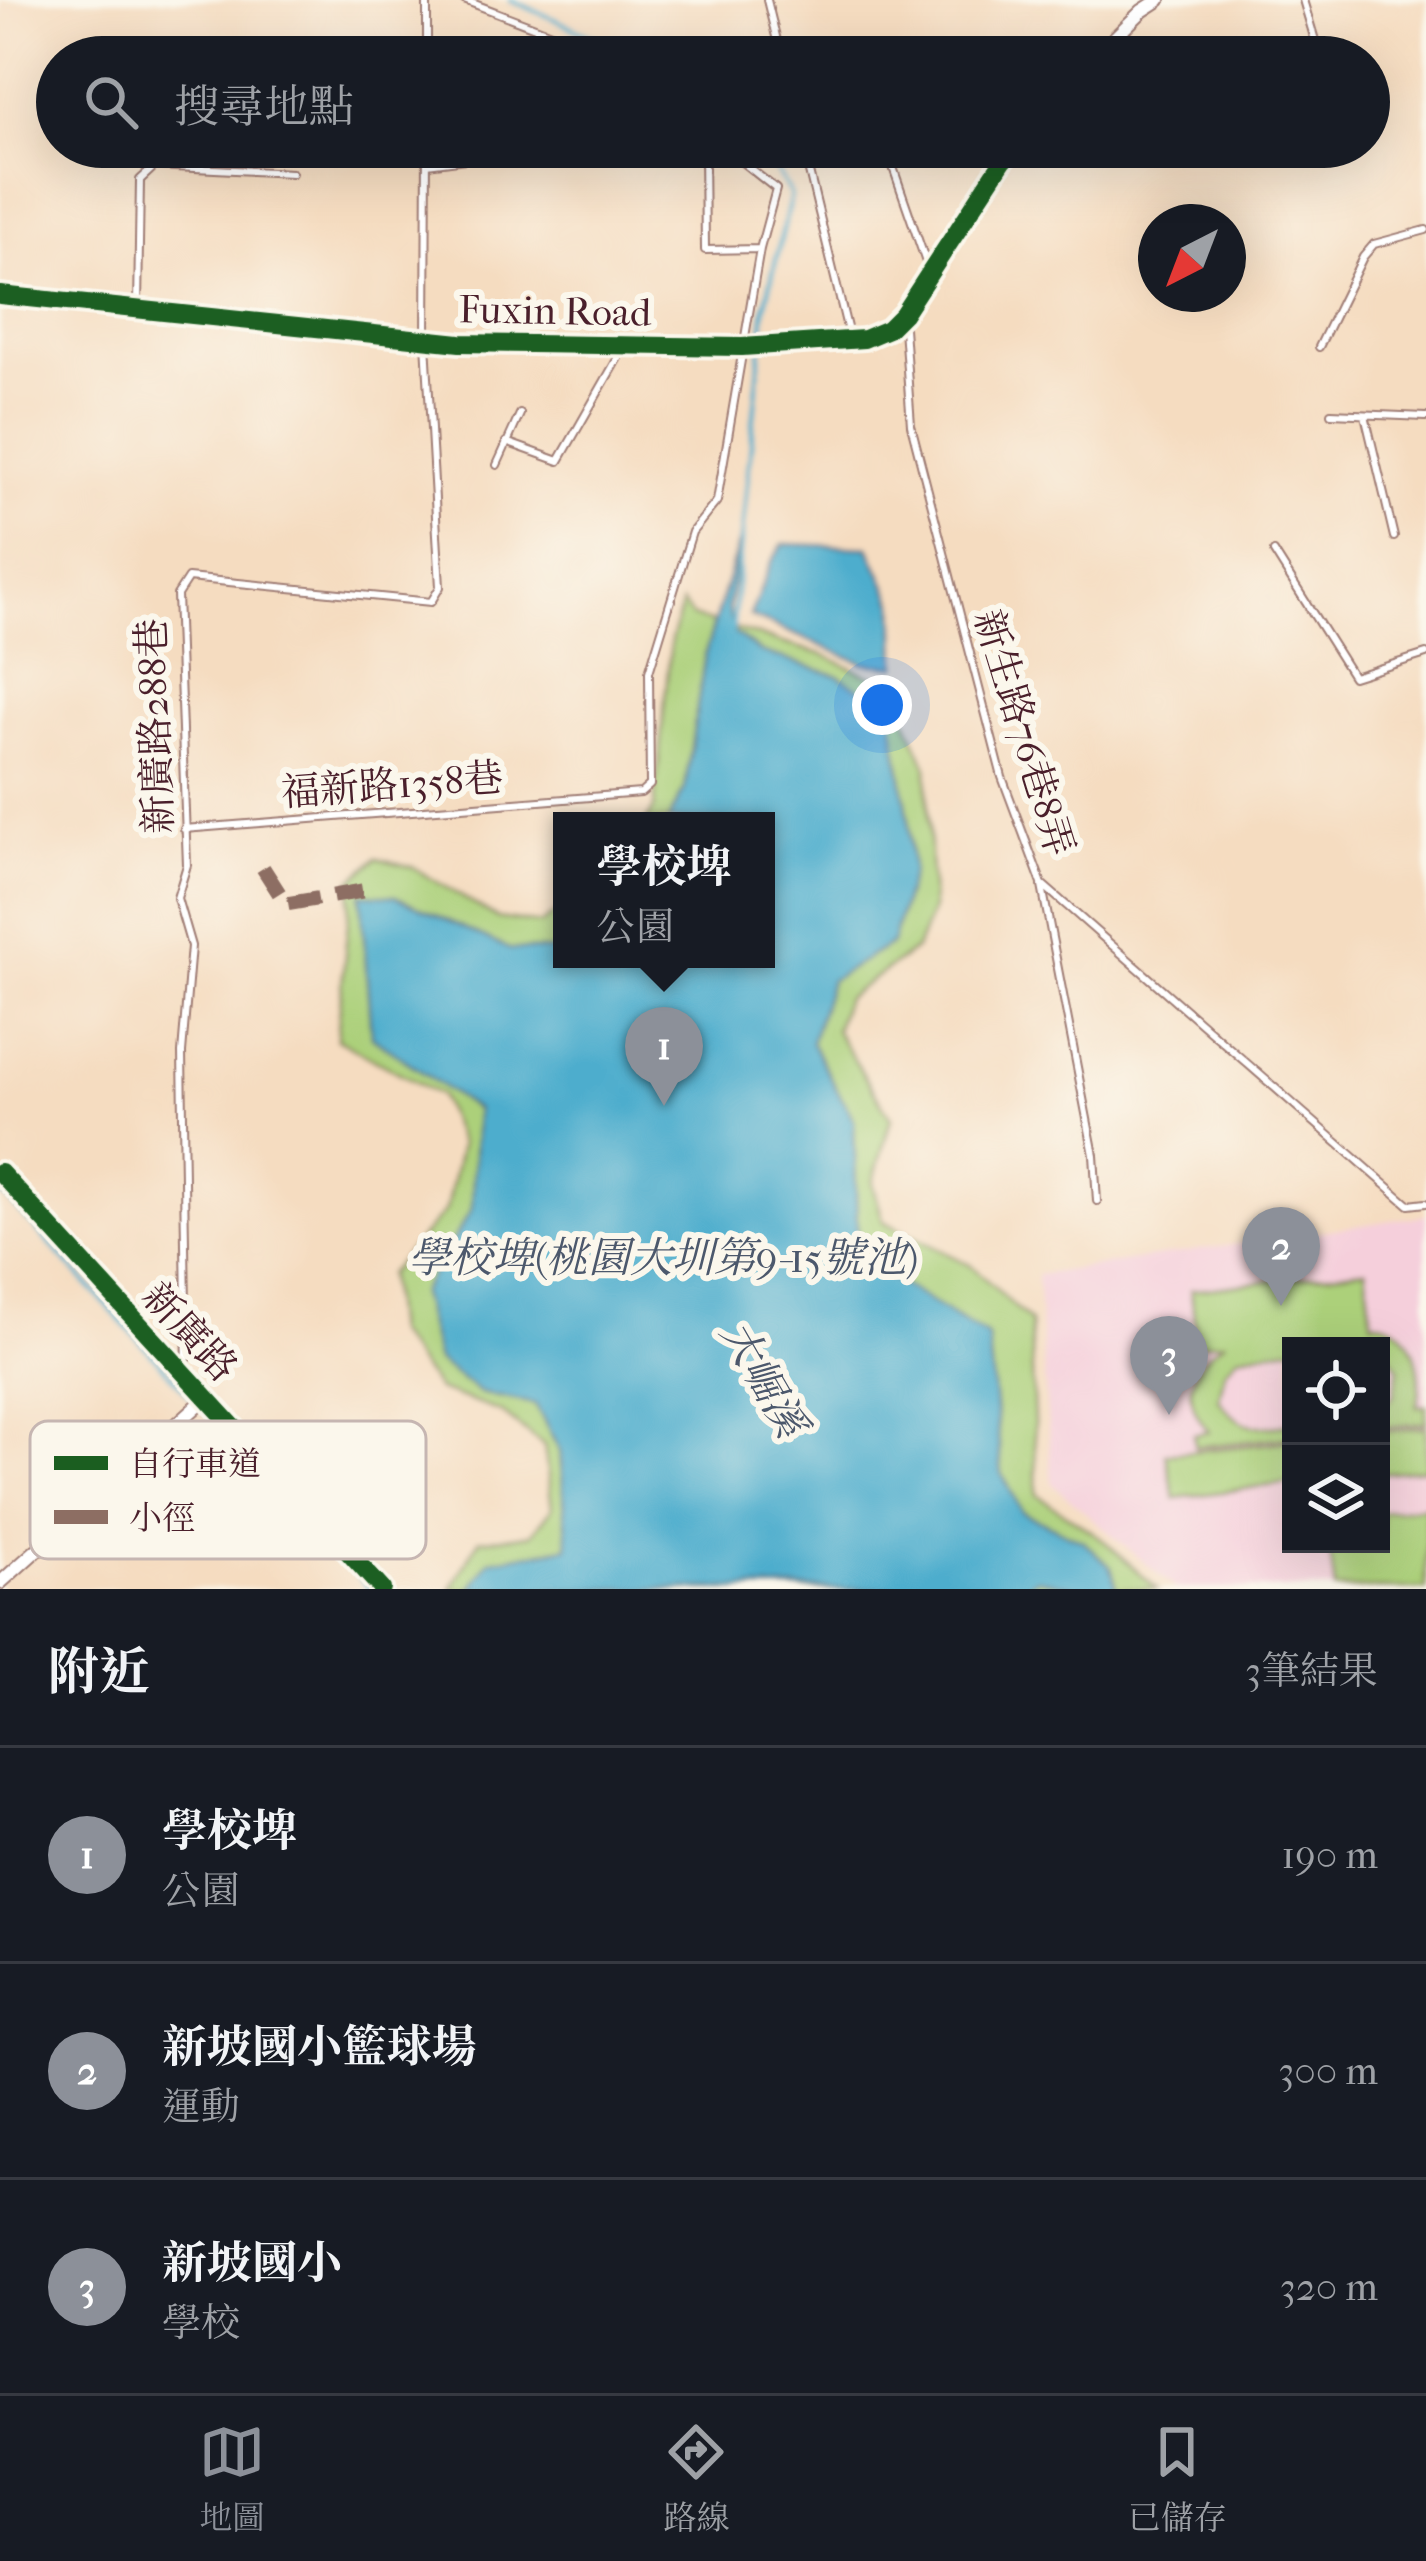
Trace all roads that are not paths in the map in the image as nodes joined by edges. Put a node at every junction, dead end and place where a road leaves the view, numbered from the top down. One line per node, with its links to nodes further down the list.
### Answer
1 (427, 0): 6 (lane)
2 (464, 0): 7 (lane)
3 (766, 0): 8 (lane)
4 (1159, 0): 9 (street)
5 (1303, 0): 10 (lane)
6 (428, 36)
7 (559, 36)
8 (775, 36)
9 (1116, 36)
10 (1314, 36)
11 (153, 168): 24 (lane)
12 (194, 168): 19 (lane)
13 (427, 168): 27 (lane)
14 (704, 168): 21 (lane)
15 (748, 168): 21 (lane)
16 (807, 168): 26 (lane)
17 (893, 168): 22 (lane)
18 (998, 168): 22 (street)
19 (292, 173)
20 (1426, 230): 30 (lane)
21 (760, 249): 29 (lane)
22 (929, 271): 25 (street)
23 (0, 295): 24 (street, Fuxin Road)
24 (138, 311): 27 (street, Fuxin Road)
25 (903, 314): 26 (street, Fuxin Road); 41 (lane, 新生路76巷8弄)
26 (850, 340): 29 (street, Fuxin Road)
27 (426, 342): 28 (street, Fuxin Road); 40 (lane, 新廣路288巷)
28 (625, 346): 29 (street, Fuxin Road); 35 (lane)
29 (742, 347): 40 (lane, 福新路1358巷)
30 (1319, 347)
31 (1331, 412): 33 (lane)
32 (520, 414): 35 (lane)
33 (1365, 415): 34 (lane); 37 (lane)
34 (1426, 417)
35 (506, 442): 36 (lane)
36 (497, 465)
37 (1394, 537)
38 (1274, 552): 39 (lane)
39 (1426, 654)
40 (184, 829): 45 (lane, 新廣路288巷)
41 (1042, 884): 43 (lane); 44 (lane, 新生路76巷8弄)
42 (0, 1172): 45 (street, 新廣路)
43 (1097, 1202)
44 (1426, 1203)
45 (188, 1379): 46 (street, 新廣路)
46 (206, 1398): 47 (street); 48 (street, 新廣路)
47 (181, 1421)
48 (227, 1421)
49 (30, 1558): 51 (street)
50 (354, 1559): 52 (street, 新廣路)
51 (3, 1582)
52 (382, 1589)

